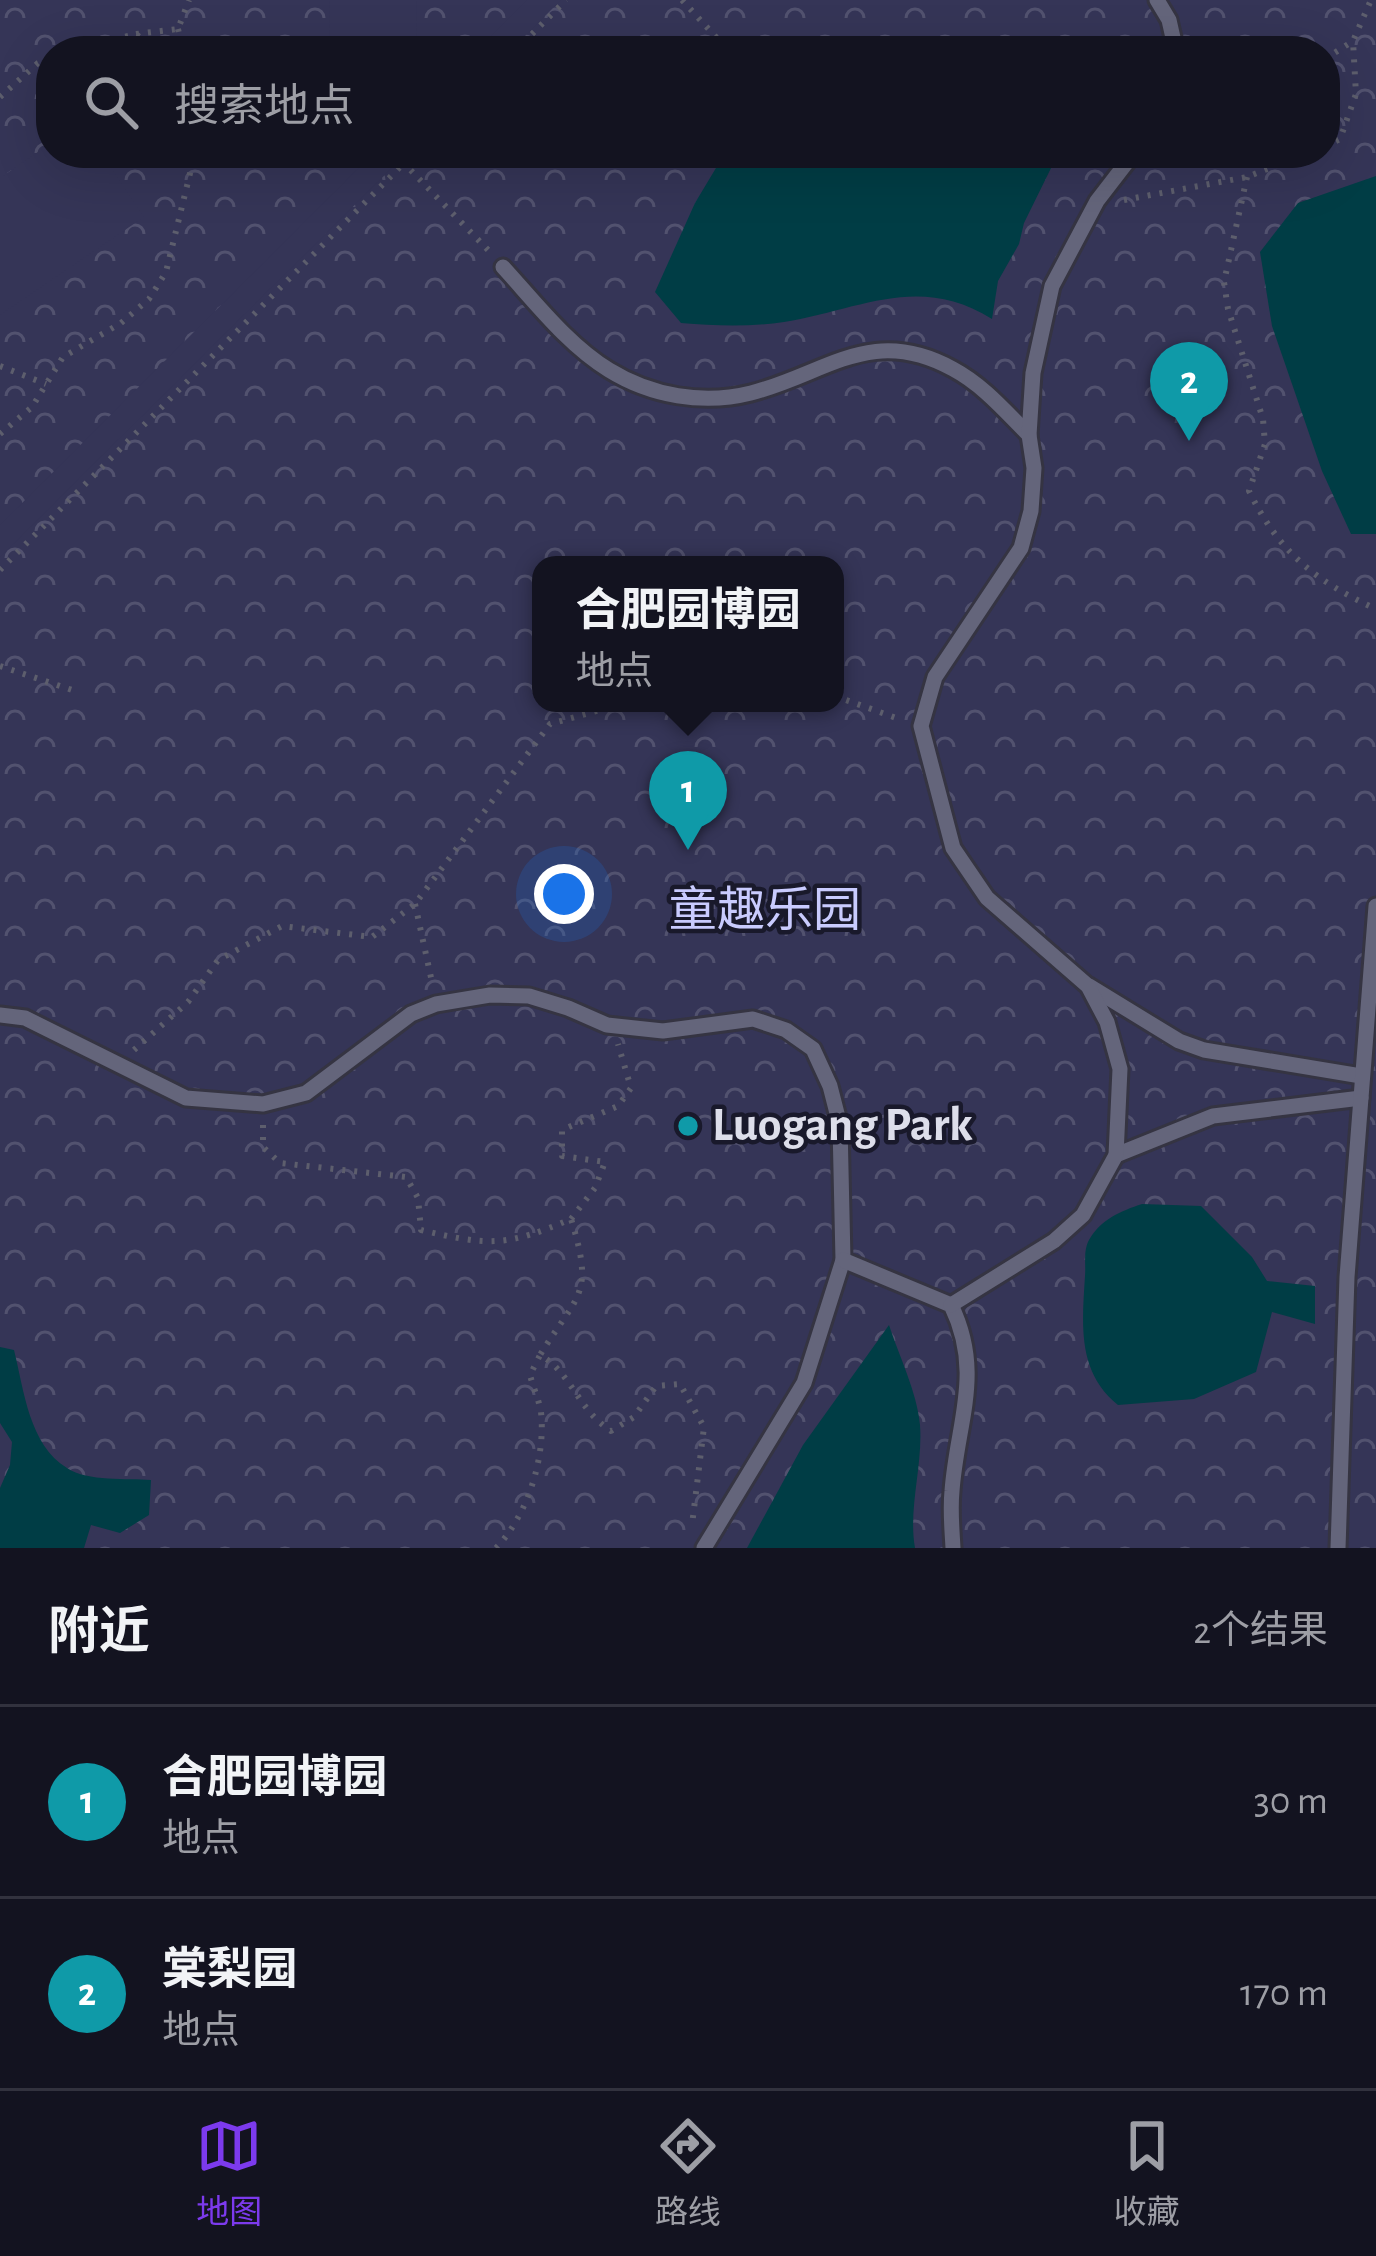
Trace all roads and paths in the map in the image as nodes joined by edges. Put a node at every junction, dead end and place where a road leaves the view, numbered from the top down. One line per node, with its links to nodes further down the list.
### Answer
1 (189, 0): 6 (path)
2 (566, 0): 11 (path)
3 (682, 0): 12 (path)
4 (1157, 0): 13 (lane)
5 (1371, 0): 14 (path)
6 (178, 28): 7 (path); 10 (path)
7 (136, 34): 8 (path); 9 (path)
8 (128, 36)
9 (138, 36)
10 (180, 36)
11 (530, 36)
12 (716, 36)
13 (1173, 36)
14 (1353, 41): 15 (path); 18 (path)
15 (1340, 49)
16 (36, 65): 17 (path)
17 (0, 97)
18 (1340, 140)
19 (191, 168): 28 (path)
20 (400, 168): 31 (path)
21 (410, 168): 26 (path)
22 (1122, 168): 25 (lane)
23 (1270, 168): 24 (path)
24 (1247, 177): 25 (path); 32 (path)
25 (1097, 200): 30 (lane)
26 (503, 267): 30 (lane)
27 (0, 365): 28 (path)
28 (46, 384): 29 (path)
29 (0, 434)
30 (1029, 435): 37 (lane)
31 (0, 570)
32 (1376, 609)
33 (0, 666): 34 (path)
34 (79, 692)
35 (844, 699): 37 (path)
36 (593, 712): 38 (path)
37 (921, 726): 40 (lane)
38 (415, 904): 41 (path); 44 (path)
39 (1376, 906): 45 (lane)
40 (1088, 986): 45 (lane); 48 (lane)
41 (436, 1004): 43 (lane); 47 (lane)
42 (0, 1015): 44 (lane)
43 (612, 1026): 49 (path); 50 (lane)
44 (118, 1064): 47 (lane)
45 (1360, 1076): 46 (lane)
46 (1360, 1097): 48 (lane); 56 (lane)
47 (263, 1104): 49 (path)
48 (1116, 1155): 51 (lane)
49 (571, 1219): 52 (path)
50 (843, 1260): 51 (lane); 53 (lane)
51 (951, 1305): 55 (lane)
52 (540, 1354): 53 (path); 54 (path)
53 (700, 1542)
54 (496, 1548)
55 (953, 1548)
56 (1339, 1548)

